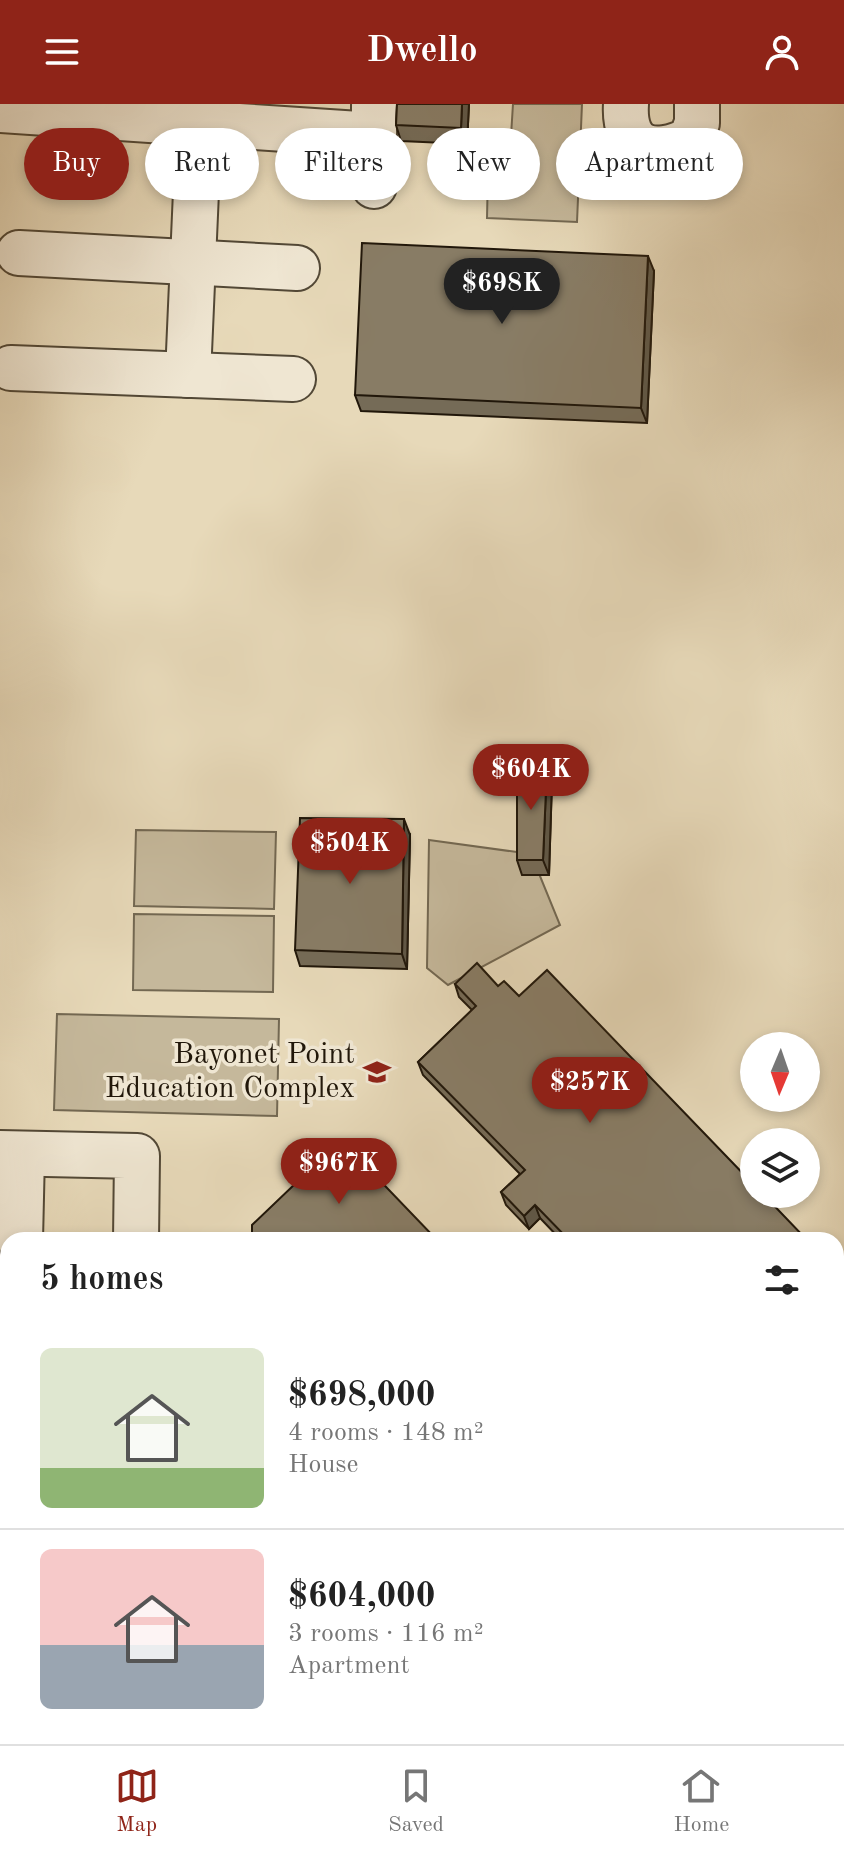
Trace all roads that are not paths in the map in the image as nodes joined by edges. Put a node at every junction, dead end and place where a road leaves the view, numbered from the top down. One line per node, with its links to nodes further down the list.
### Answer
1 (626, 104): 2 (lane)
2 (697, 104)
3 (0, 110): 4 (lane)
4 (205, 117): 5 (lane); 7 (lane)
5 (374, 119)
6 (19, 253): 7 (lane)
7 (193, 262): 8 (lane); 10 (lane)
8 (297, 268)
9 (11, 368): 10 (lane)
10 (188, 375): 11 (lane)
11 (293, 379)
12 (11, 1153): 13 (lane); 14 (lane)
13 (19, 1232)
14 (136, 1232)

